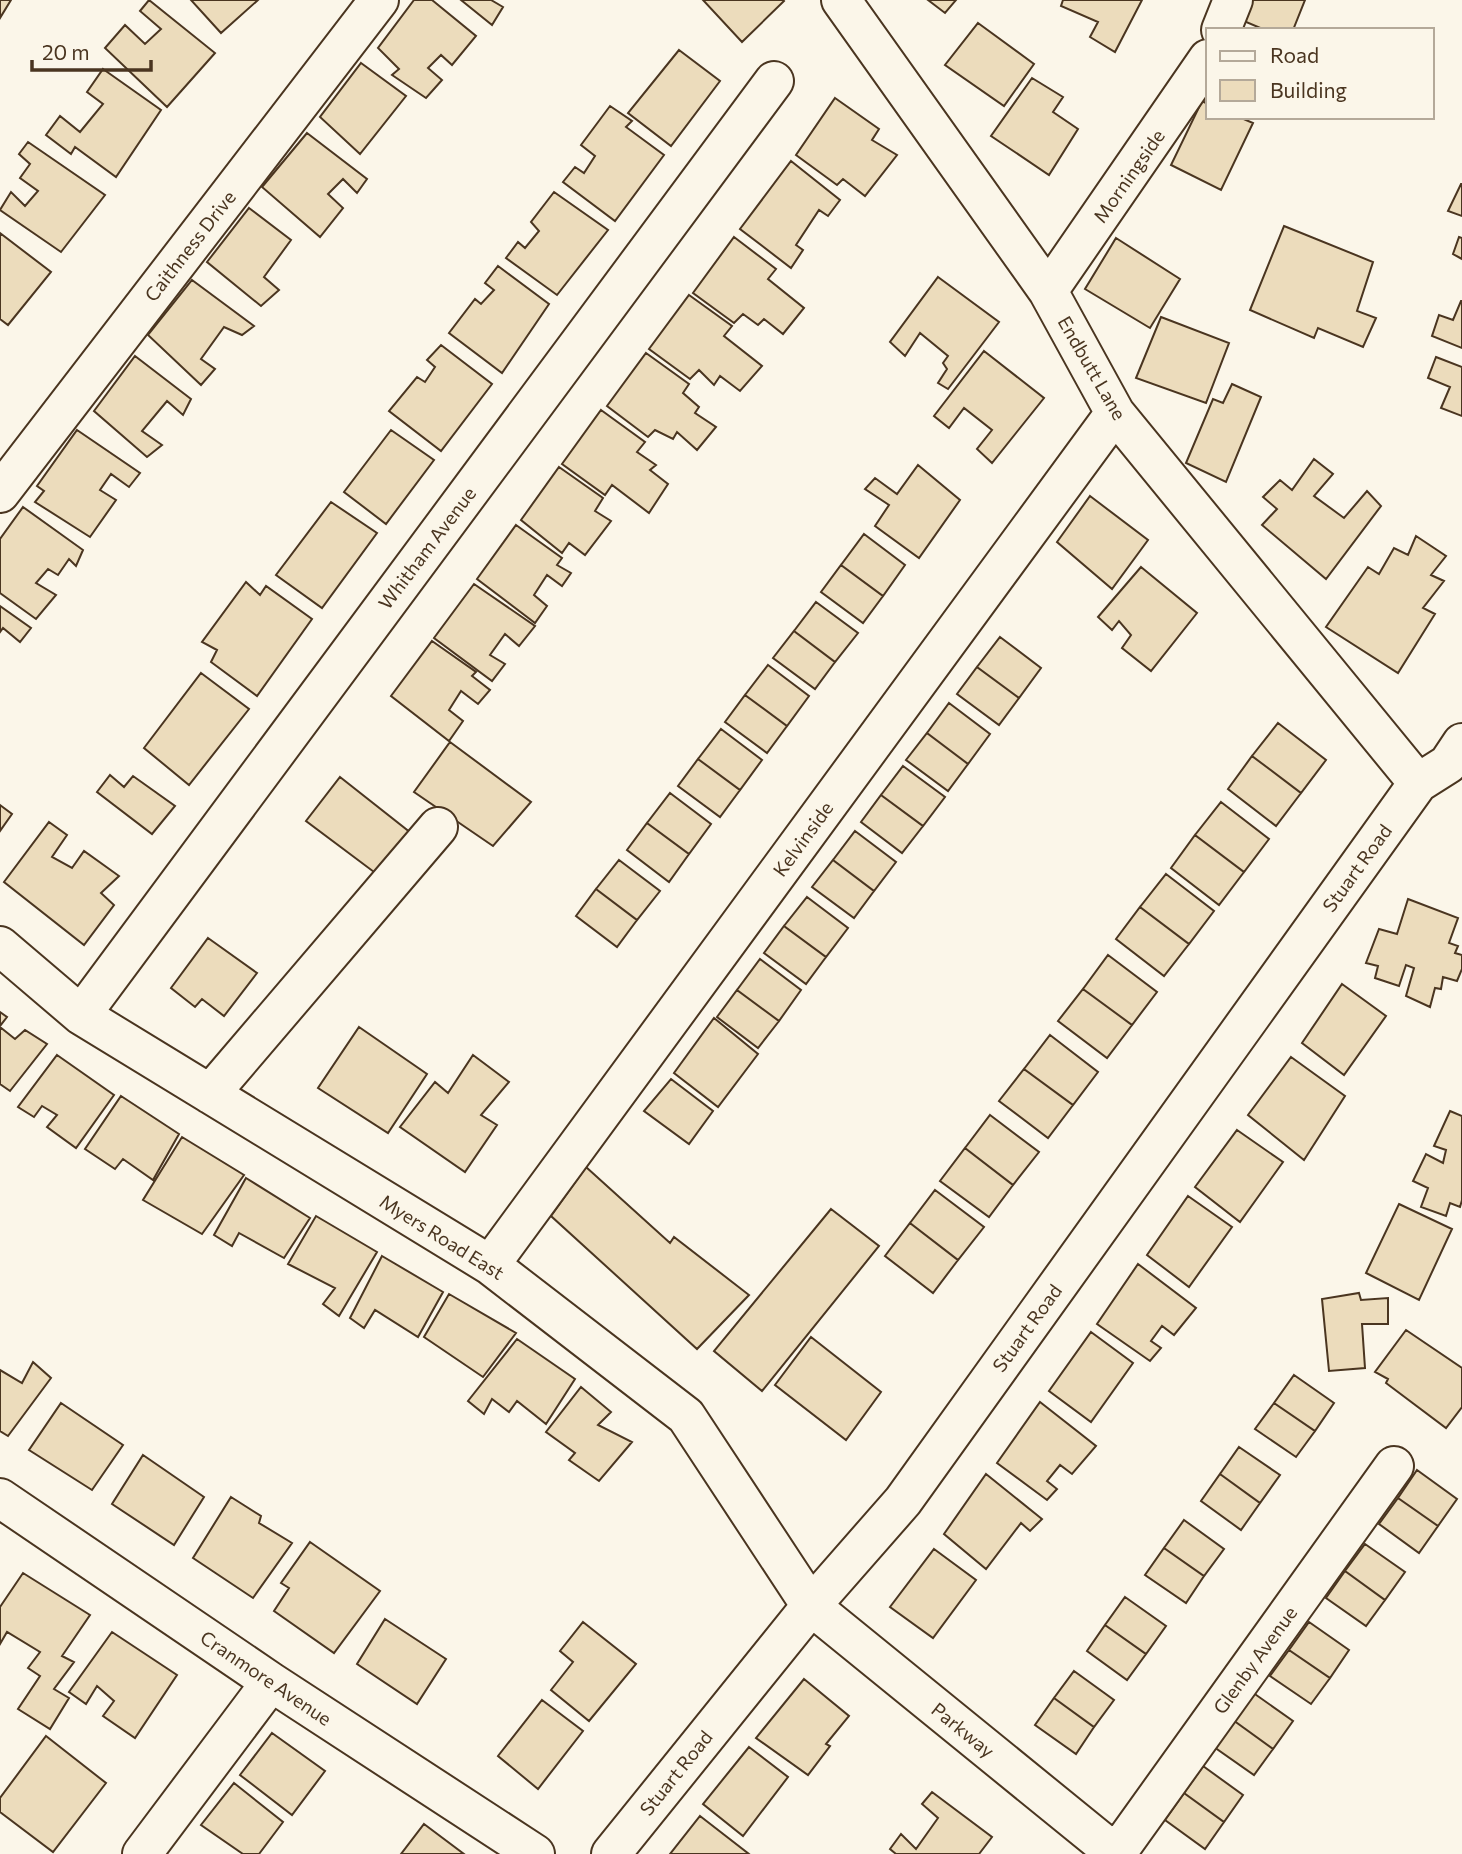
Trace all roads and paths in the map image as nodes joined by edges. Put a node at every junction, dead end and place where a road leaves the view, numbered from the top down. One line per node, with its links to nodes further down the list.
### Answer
1 (379, 0): 9 (street, Caithness Drive)
2 (841, 0): 7 (street, Endbutt Lane)
3 (1233, 0): 4 (street)
4 (1222, 28)
5 (1206, 62): 7 (street, Morningside)
6 (774, 80): 13 (street, Whitham Avenue)
7 (1048, 291): 8 (street, Endbutt Lane)
8 (1115, 413): 10 (street, Endbutt Lane); 15 (street, Kelvinside)
9 (0, 493)
10 (1447, 766): 18 (street, Stuart Road)
11 (438, 827): 14 (street)
12 (0, 946): 13 (street, Myers Road East)
13 (81, 1015): 14 (street, Myers Road East)
14 (210, 1094): 15 (street, Myers Road East)
15 (490, 1265): 18 (street, Myers Road East)
16 (1394, 1466): 20 (street, Glenby Avenue)
17 (0, 1498): 19 (street, Cranmore Avenue)
18 (811, 1606): 20 (street, Parkway); 23 (street, Stuart Road)
19 (271, 1682): 21 (street); 22 (street, Cranmore Avenue)
20 (1103, 1850)
21 (142, 1854)
22 (535, 1854)
23 (611, 1854)

